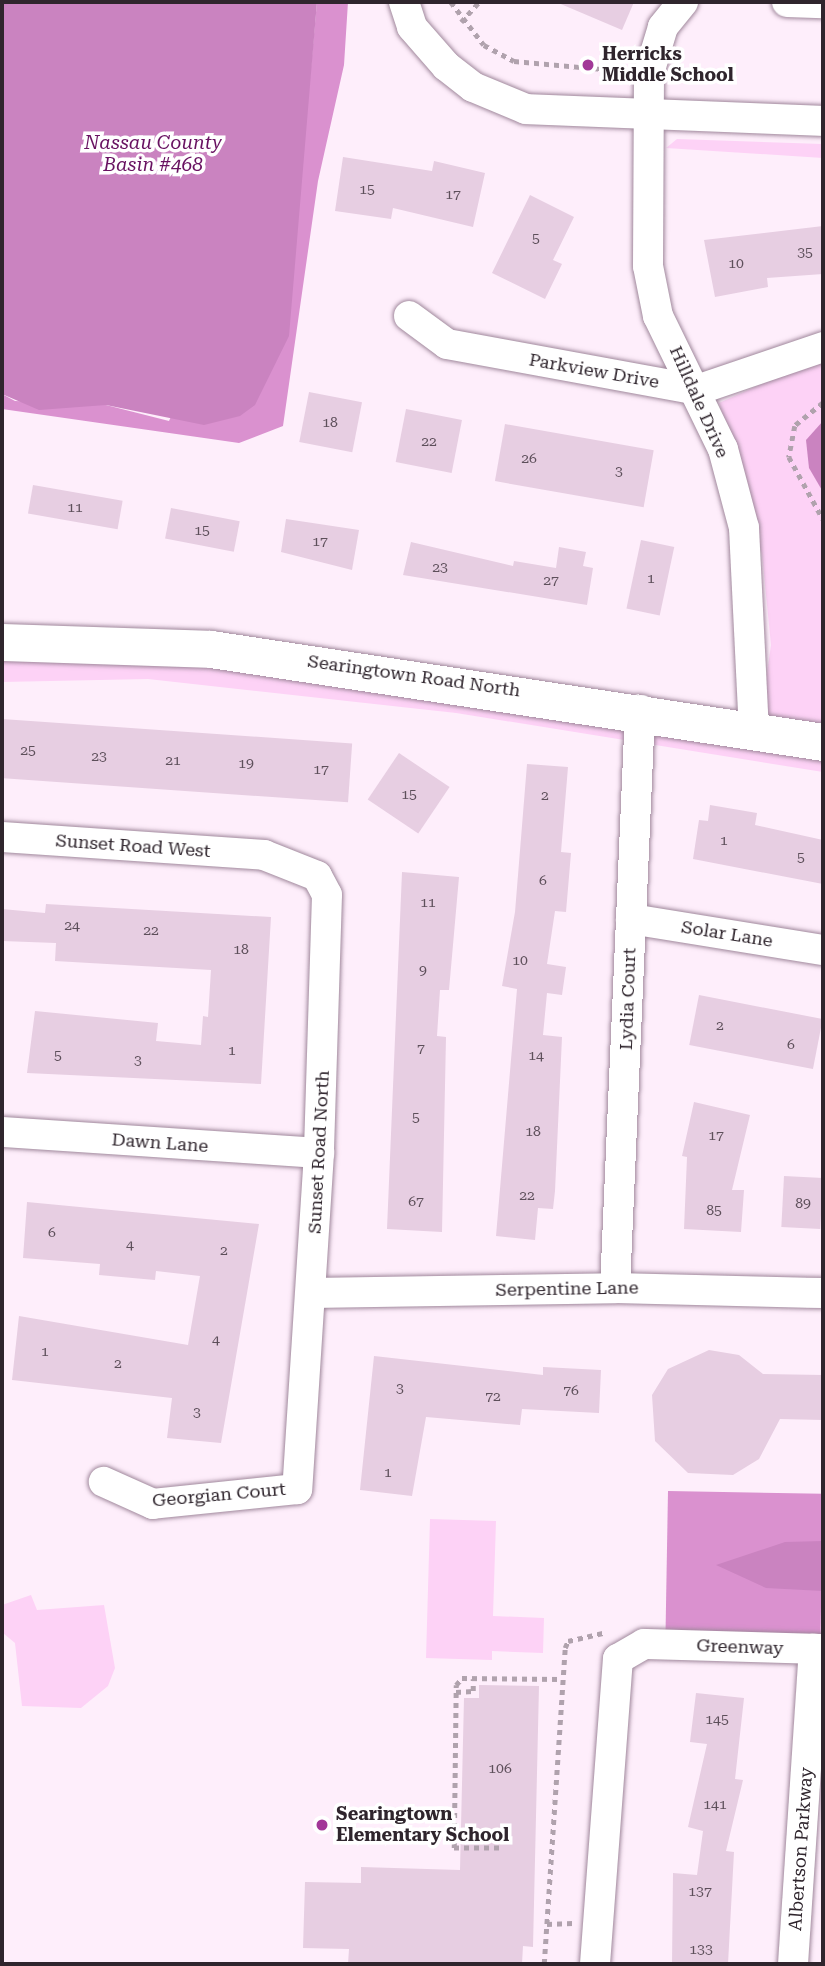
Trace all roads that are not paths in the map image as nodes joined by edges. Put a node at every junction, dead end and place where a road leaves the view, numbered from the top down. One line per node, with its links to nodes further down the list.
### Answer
1 (404, 2): 5 (street)
2 (683, 2): 5 (street, Hilldale Drive)
3 (787, 2): 4 (street)
4 (823, 3)
5 (644, 117): 6 (street); 9 (street, Hilldale Drive)
6 (823, 121)
7 (409, 316): 9 (street, Parkview Drive)
8 (823, 347): 9 (street, Parkview Drive)
9 (697, 390): 12 (street, Hilldale Drive)
10 (2, 642): 11 (main road, Searingtown Road North)
11 (640, 710): 12 (main road, Searingtown Road North); 16 (street, Lydia Court)
12 (754, 730): 13 (main road, Searingtown Road North)
13 (823, 742)
14 (2, 837): 15 (street, Sunset Road West)
15 (264, 855): 19 (street, Sunset Road North)
16 (631, 919): 17 (street, Solar Lane); 20 (street, Lydia Court)
17 (823, 950)
18 (2, 1132): 19 (street, Dawn Lane)
19 (319, 1153): 21 (street, Sunset Road North)
20 (615, 1287): 21 (street, Serpentine Lane); 22 (street, Serpentine Lane)
21 (311, 1293): 24 (street, Sunset Road North)
22 (823, 1293)
23 (104, 1482): 24 (street, Georgian Court)
24 (297, 1489)
25 (819, 1649): 26 (street, Greenway); 27 (street, Albertson Parkway)
26 (595, 1964)
27 (793, 1964)

